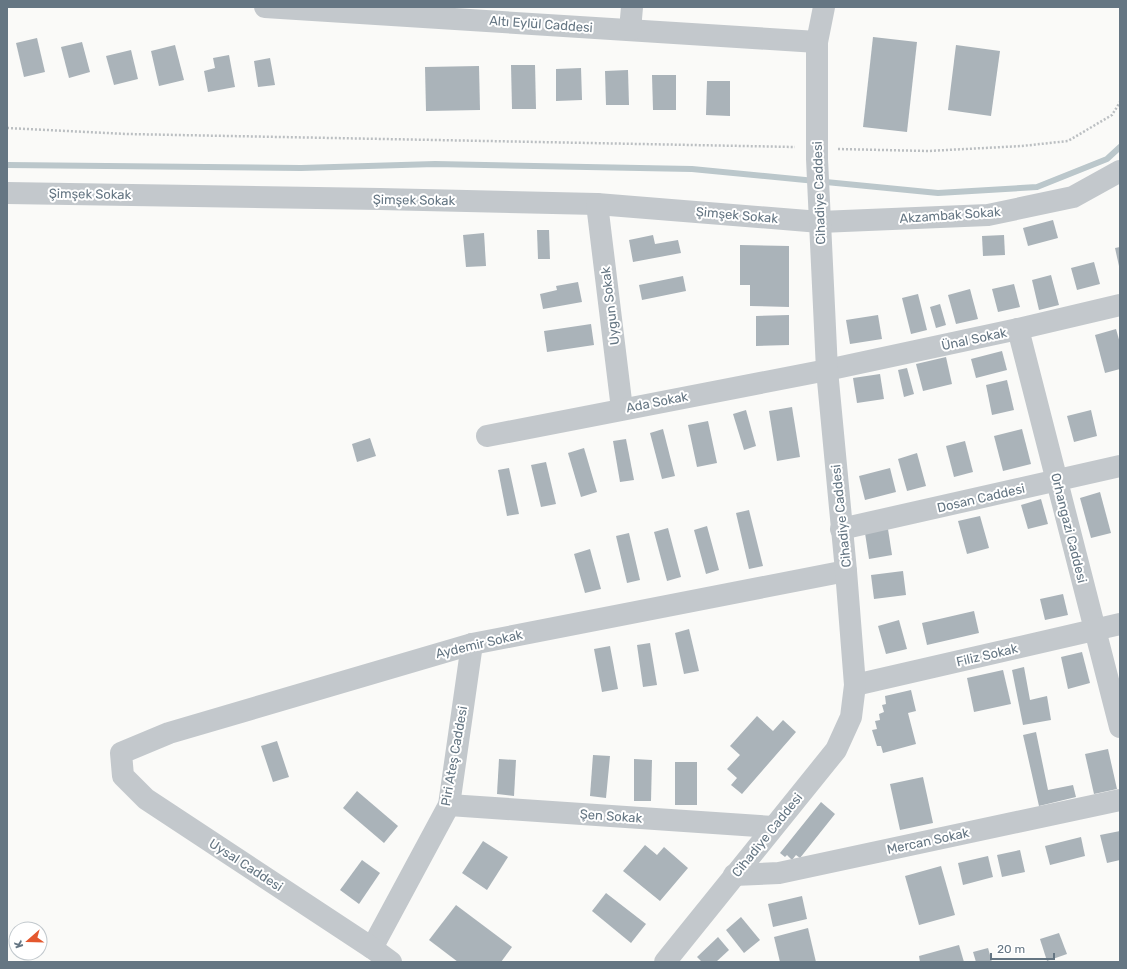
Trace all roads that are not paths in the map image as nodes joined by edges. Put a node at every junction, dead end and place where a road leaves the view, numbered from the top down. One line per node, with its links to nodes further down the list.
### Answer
1 (265, 7): 4 (street, Altı Eylül Caddesi)
2 (632, 7): 5 (street)
3 (824, 7): 6 (street, Cihadiye Caddesi)
4 (361, 10): 5 (street, Altı Eylül Caddesi)
5 (630, 30): 6 (street, Altı Eylül Caddesi)
6 (817, 42): 10 (street, Cihadiye Caddesi)
7 (1120, 171): 10 (street, Akzambak Sokak)
8 (7, 193): 9 (street, Şimşek Sokak)
9 (597, 204): 10 (street, Şimşek Sokak); 14 (street, Uygun Sokak)
10 (819, 216): 13 (street, Cihadiye Caddesi)
11 (1120, 305): 12 (street, Ünal Sokak)
12 (1018, 329): 13 (street, Ünal Sokak); 17 (street, Orhangazi Caddesi)
13 (827, 370): 14 (street, Ada Sokak); 18 (street, Cihadiye Caddesi)
14 (622, 409): 15 (street, Ada Sokak)
15 (487, 436)
16 (1120, 466): 17 (street, Dosan Caddesi)
17 (1057, 480): 18 (street, Dosan Caddesi); 21 (street, Orhangazi Caddesi)
18 (841, 529): 19 (street, Cihadiye Caddesi)
19 (846, 570): 22 (street, Aydemir Sokak); 23 (street, Cihadiye Caddesi)
20 (1120, 624): 21 (street, Filiz Sokak)
21 (1095, 630): 23 (street, Filiz Sokak); 24 (street, Orhangazi Caddesi)
22 (472, 644): 25 (street, Aydemir Sokak); 27 (street, Piri Ateş Caddesi)
23 (855, 685): 28 (street, Cihadiye Caddesi)
24 (1120, 727)
25 (121, 753): 30 (street, Uysal Caddesi)
26 (1120, 800): 29 (street, Mercan Sokak)
27 (449, 805): 28 (street, Şen Sokak); 30 (street, Piri Ateş Caddesi)
28 (773, 827): 29 (street, Cihadiye Caddesi)
29 (734, 875): 32 (street, Cihadiye Caddesi)
30 (372, 948): 31 (street, Uysal Caddesi)
31 (391, 962)
32 (665, 962)

